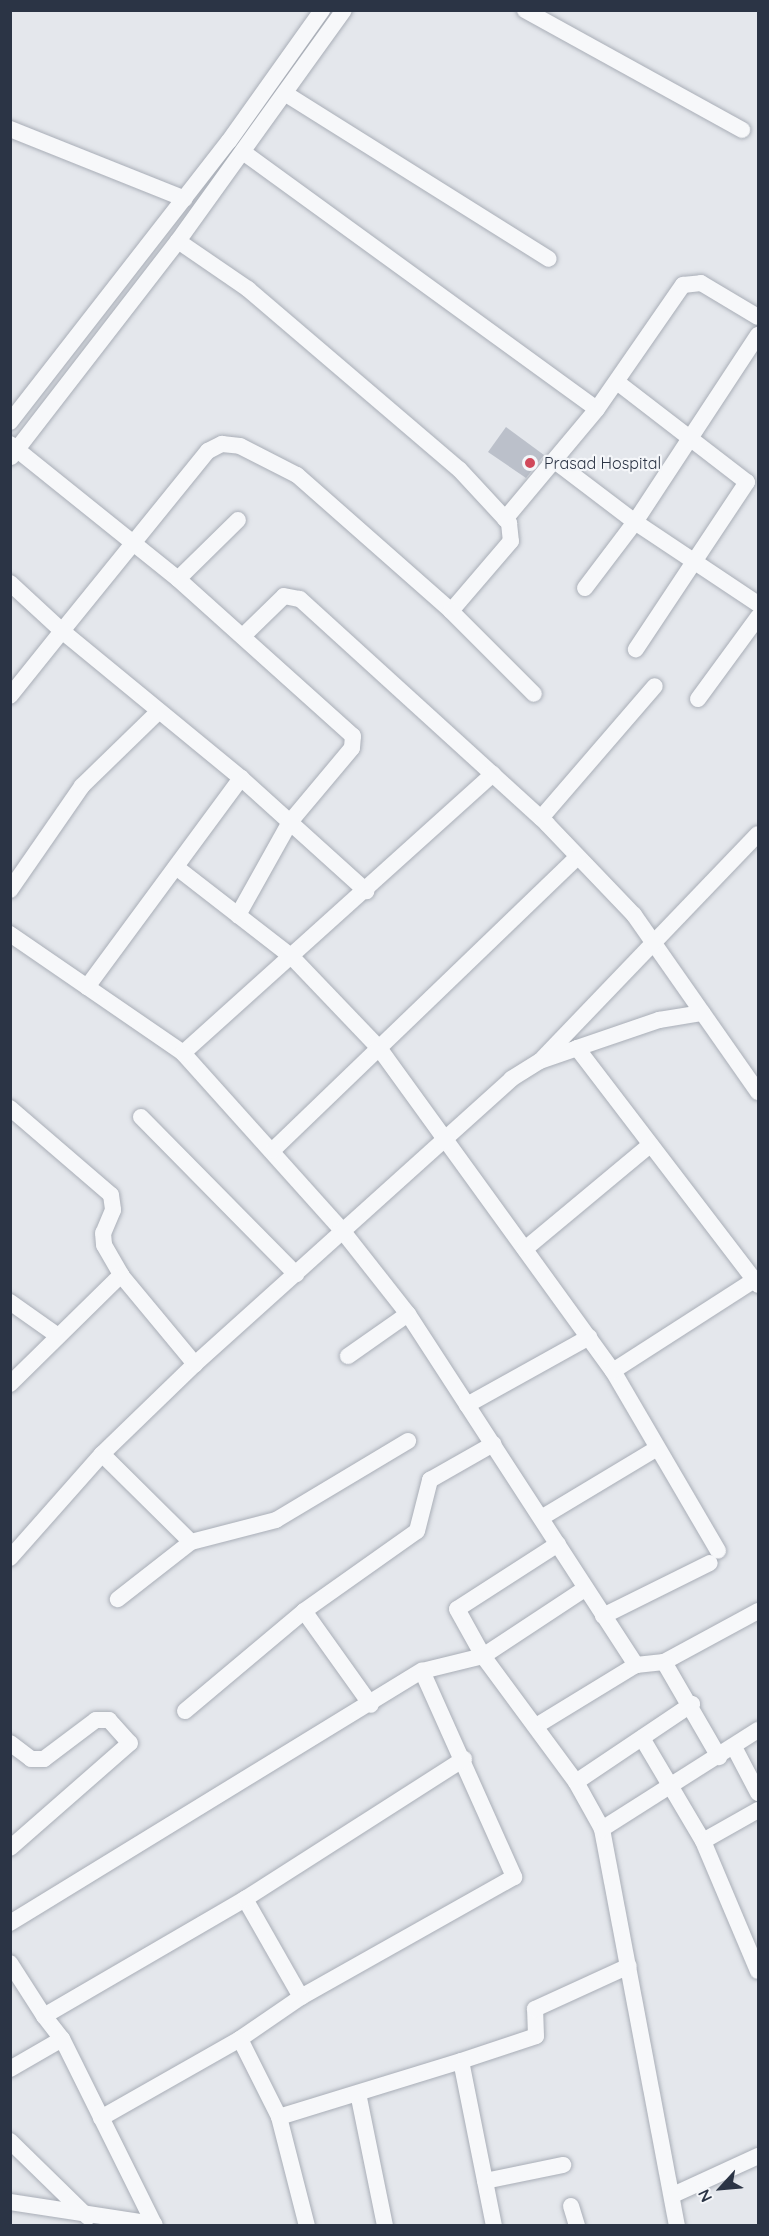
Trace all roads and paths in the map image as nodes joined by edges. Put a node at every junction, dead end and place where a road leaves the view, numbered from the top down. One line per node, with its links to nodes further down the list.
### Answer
1 (322, 10): 8 (street)
2 (344, 10): 4 (street)
3 (525, 10): 6 (street)
4 (286, 94): 7 (street); 10 (street)
5 (10, 129): 8 (street)
6 (742, 130)
7 (243, 152): 9 (street); 14 (street)
8 (185, 199): 15 (street)
9 (178, 241): 17 (street); 20 (street)
10 (549, 259)
11 (759, 317): 13 (street)
12 (759, 335): 16 (street)
13 (617, 382): 14 (street); 16 (street)
14 (597, 409): 18 (street)
15 (10, 422)
16 (692, 436): 21 (street); 23 (street)
17 (13, 450): 22 (street)
18 (556, 462): 20 (street); 21 (street)
19 (238, 519): 24 (street)
20 (505, 519): 28 (street)
21 (635, 522): 23 (street); 26 (street)
22 (132, 541): 24 (street); 28 (street); 30 (street)
23 (697, 561): 27 (street); 32 (street)
24 (178, 579): 31 (street)
25 (10, 584): 30 (street)
26 (585, 588)
27 (759, 604)
28 (451, 611): 34 (street)
29 (759, 617): 36 (street)
30 (62, 631): 35 (street); 37 (street)
31 (243, 636): 38 (street); 41 (street)
32 (636, 649)
33 (655, 686): 40 (street)
34 (534, 694)
35 (10, 696)
36 (698, 699)
37 (158, 712): 39 (street); 45 (street)
38 (493, 774): 40 (street); 46 (street)
39 (242, 778): 41 (street); 44 (street)
40 (541, 818): 43 (street)
41 (290, 822): 46 (street); 47 (street)
42 (759, 834): 49 (street)
43 (578, 857): 49 (street); 53 (street)
44 (176, 867): 47 (street); 51 (street)
45 (10, 890)
46 (366, 891): 50 (street)
47 (238, 915): 50 (street)
48 (10, 934): 51 (street)
49 (657, 943): 52 (street); 56 (street)
50 (292, 957): 53 (street); 55 (street)
51 (87, 987): 55 (street)
52 (702, 1013): 54 (street); 57 (street)
53 (379, 1048): 60 (street); 62 (street)
54 (577, 1048): 56 (street); 61 (street)
55 (183, 1053): 62 (street)
56 (540, 1061): 60 (street)
57 (759, 1092)
58 (10, 1108): 66 (street)
59 (141, 1117): 65 (street)
60 (445, 1135): 63 (street); 64 (street)
61 (650, 1145): 64 (street); 67 (street)
62 (273, 1150): 63 (street)
63 (341, 1229): 65 (street); 69 (street)
64 (525, 1249): 71 (street)
65 (296, 1274): 73 (street)
66 (121, 1275): 70 (street); 73 (street)
67 (757, 1283): 74 (street)
68 (10, 1302): 70 (street)
69 (408, 1314): 72 (street); 76 (street)
70 (58, 1336): 75 (street)
71 (589, 1337): 74 (street); 76 (street)
72 (348, 1356)
73 (195, 1364): 80 (street)
74 (613, 1371): 79 (street)
75 (10, 1384)
76 (467, 1405): 78 (street)
77 (408, 1441): 83 (street)
78 (493, 1444): 81 (street); 88 (street)
79 (656, 1449): 81 (street); 90 (street)
80 (102, 1454): 82 (street); 83 (street)
81 (541, 1518): 84 (street)
82 (16, 1540): 85 (street)
83 (191, 1542): 87 (street)
84 (558, 1544): 86 (street); 91 (street)
85 (10, 1558)
86 (586, 1588): 90 (street); 91 (street)
87 (118, 1599)
88 (304, 1611): 96 (street); 97 (street)
89 (759, 1611): 92 (street)
90 (603, 1616): 93 (street)
91 (483, 1656): 94 (street); 98 (street)
92 (664, 1662): 93 (street); 95 (street)
93 (636, 1665): 98 (street)
94 (422, 1671): 96 (street); 104 (street)
95 (692, 1704): 100 (street); 103 (street)
96 (371, 1705): 113 (street)
97 (185, 1710)
98 (536, 1726): 105 (street)
99 (759, 1730): 102 (street)
100 (642, 1738): 105 (street); 106 (street)
101 (10, 1743): 111 (street)
102 (734, 1747): 103 (street); 107 (street)
103 (719, 1756): 106 (street)
104 (464, 1759): 112 (street); 117 (street)
105 (576, 1782): 109 (street)
106 (672, 1786): 109 (street); 110 (street)
107 (759, 1793)
108 (759, 1810): 110 (street)
109 (602, 1829): 115 (street)
110 (703, 1840): 116 (street)
111 (10, 1848)
112 (246, 1899): 117 (street); 118 (street)
113 (10, 1923)
114 (10, 1963): 118 (street)
115 (629, 1966): 121 (street); 130 (street)
116 (759, 1971)
117 (301, 1997): 120 (street)
118 (44, 2016): 119 (street)
119 (62, 2039): 122 (street); 125 (street)
120 (240, 2039): 124 (street); 125 (street)
121 (461, 2061): 123 (street); 129 (street)
122 (10, 2069)
123 (358, 2093): 124 (street); 136 (street)
124 (279, 2117): 135 (street)
125 (101, 2118): 134 (street)
126 (10, 2141): 133 (street)
127 (759, 2156): 130 (street)
128 (562, 2165): 129 (street)
129 (485, 2181): 137 (street)
130 (673, 2195): 139 (street)
131 (10, 2202): 133 (street)
132 (571, 2206): 138 (street)
133 (88, 2217): 134 (street)
134 (155, 2225)
135 (307, 2226)
136 (385, 2226)
137 (494, 2226)
138 (577, 2226)
139 (677, 2226)

